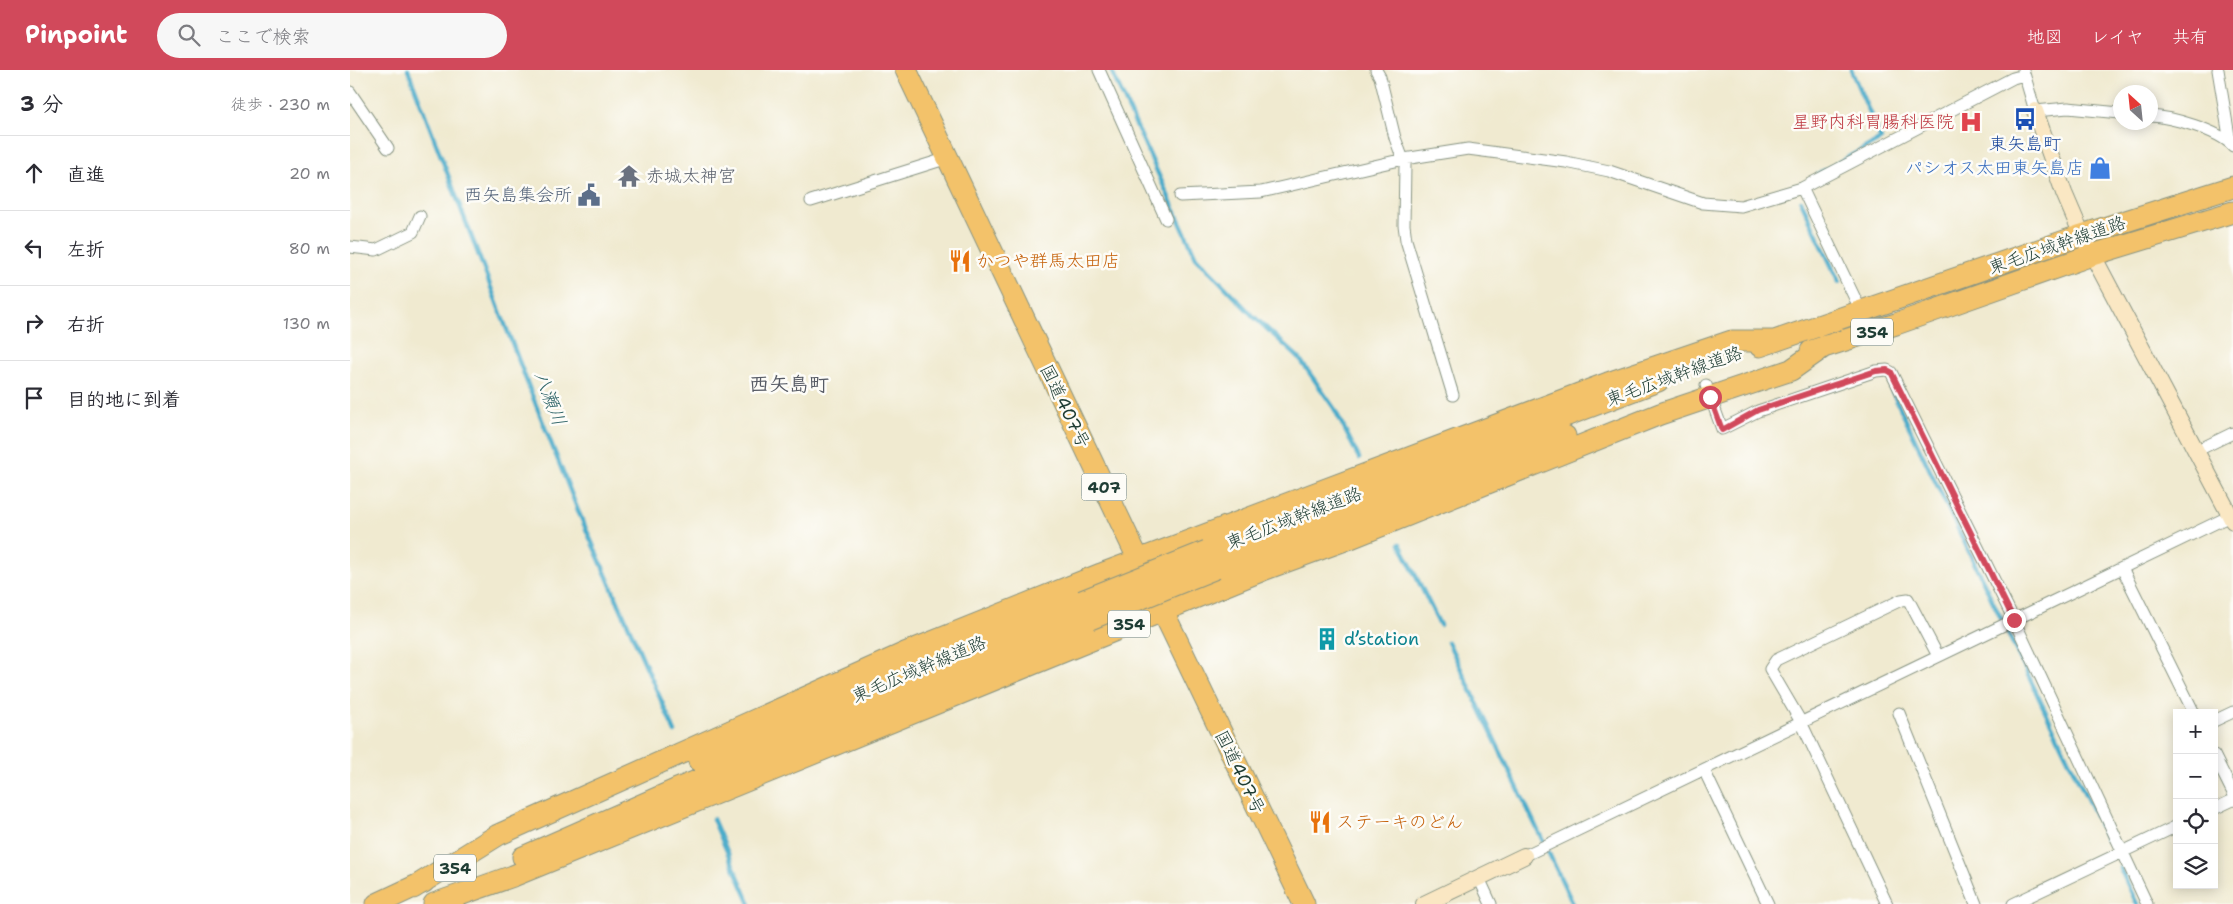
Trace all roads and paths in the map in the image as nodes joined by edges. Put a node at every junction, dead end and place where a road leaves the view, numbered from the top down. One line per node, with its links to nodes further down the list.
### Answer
1 (906, 70): 12 (highway, 国道407号 / 407)
2 (1099, 70): 20 (street)
3 (1376, 70): 13 (street)
4 (2218, 70): 10 (street)
5 (2023, 72): 7 (street); 15 (street)
6 (350, 92): 11 (street)
7 (2035, 111): 8 (street); 21 (street)
8 (2113, 113)
9 (2158, 118): 10 (street)
10 (2231, 144)
11 (388, 148)
12 (948, 158): 17 (street); 31 (highway, 国道407号 / 407)
13 (1404, 159): 15 (street); 16 (street); 27 (street)
14 (2233, 187): 21 (highway, 東毛広域幹線道路 / 354)
15 (1802, 188): 24 (street)
16 (1180, 196)
17 (810, 201)
18 (2233, 212): 23 (highway, 東毛広域幹線道路 / 354)
19 (420, 216): 22 (street)
20 (1166, 219)
21 (2082, 235): 23 (street); 24 (highway, 東毛広域幹線道路 / 354)
22 (350, 247)
23 (2092, 255): 26 (highway, 東毛広域幹線道路 / 354); 29 (street)
24 (1861, 312): 25 (highway, 東毛広域幹線道路 / 354)
25 (1773, 341): 31 (highway, 354); 32 (highway, 東毛広域幹線道路 / 354)
26 (1708, 391): 32 (highway, 東毛広域幹線道路 / 354); 34 (highway, 354); 35 (street)
27 (1453, 395)
28 (2233, 433): 29 (street)
29 (2196, 451): 30 (street)
30 (2232, 518): 33 (street)
31 (1138, 559): 34 (highway, 国道407号 / 407); 51 (highway, 354)
32 (1211, 559): 51 (highway, 東毛広域幹線道路 / 354, bridge)
33 (2122, 568): 35 (street); 37 (street)
34 (1163, 610): 53 (highway, 354); 54 (highway, 国道407号 / 407)
35 (2014, 620): 36 (street); 48 (street)
36 (1938, 656): 41 (street); 41 (street)
37 (2192, 709)
38 (2233, 712): 40 (street)
39 (1899, 713): 59 (street)
40 (2218, 719)
41 (1802, 722): 43 (street); 58 (street)
42 (2218, 763): 44 (street)
43 (1704, 770): 49 (street); 57 (street)
44 (2233, 793)
45 (2233, 800): 46 (street)
46 (2218, 807)
47 (2173, 828): 48 (street)
48 (2122, 850): 60 (street); 61 (street)
49 (1524, 856): 50 (street)
50 (1479, 878): 55 (street); 56 (street)
51 (417, 896): 52 (highway, 東毛広域幹線道路 / 354)
52 (377, 904)
53 (434, 904)
54 (1304, 904)
55 (1424, 904)
56 (1491, 904)
57 (1768, 904)
58 (1886, 904)
59 (1976, 904)
60 (2012, 904)
61 (2147, 904)

